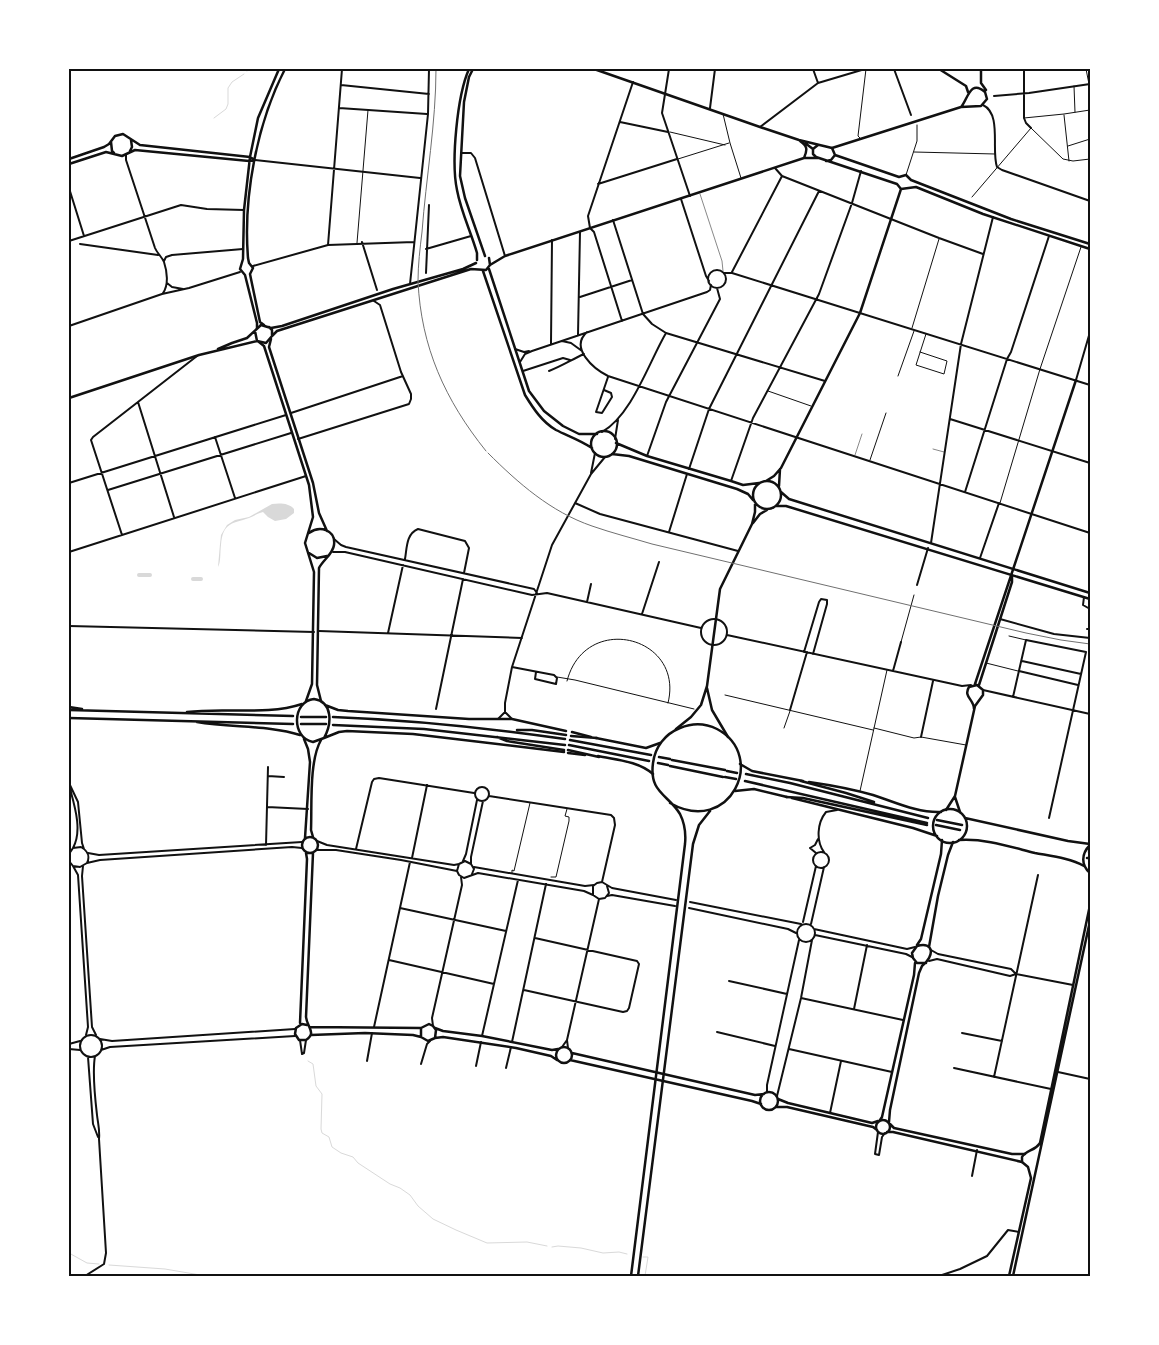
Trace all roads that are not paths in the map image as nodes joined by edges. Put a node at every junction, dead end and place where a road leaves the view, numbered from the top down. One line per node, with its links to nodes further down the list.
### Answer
1 (279, 69): 65 (main road)
2 (285, 69): 72 (main road)
3 (342, 69): 20 (street)
4 (429, 69): 23 (street)
5 (471, 69): 59 (main road); 109 (main road)
6 (594, 69): 17 (main road)
7 (670, 69): 22 (street)
8 (715, 69): 32 (street)
9 (813, 69): 18 (street)
10 (865, 69): 18 (street); 48 (street)
11 (894, 69): 39 (street)
12 (939, 69): 25 (main road)
13 (981, 69): 26 (main road)
14 (1024, 69): 15 (street); 24 (street)
15 (1034, 69)
16 (1086, 69): 19 (street)
17 (633, 82): 22 (main road); 41 (street)
18 (818, 83): 43 (street)
19 (1090, 84): 21 (street); 34 (street)
20 (341, 85): 23 (street); 31 (street)
21 (1074, 86): 24 (street); 35 (street)
22 (665, 93): 32 (main road); 45 (street)
23 (430, 94): 36 (street)
24 (1024, 94): 27 (street); 40 (street)
25 (968, 95): 26 (main road); 29 (main road); 30 (main road)
26 (987, 95): 27 (street); 28 (main road)
27 (994, 96)
28 (983, 105): 29 (main road); 63 (street)
29 (973, 106): 30 (main road)
30 (961, 107): 48 (main road)
31 (339, 108): 33 (street); 79 (street)
32 (710, 108): 37 (main road)
33 (368, 110): 36 (street); 81 (street)
34 (1090, 110): 35 (street)
35 (1075, 113): 38 (street)
36 (428, 114): 85 (street)
37 (723, 114): 43 (main road); 51 (street)
38 (1064, 114): 40 (street); 55 (street)
39 (910, 115)
40 (1024, 118): 44 (street)
41 (620, 122): 45 (street); 88 (street)
42 (917, 125): 58 (street)
43 (760, 127): 50 (main road)
44 (1031, 128): 75 (street); 77 (street)
45 (668, 132): 52 (street); 69 (street)
46 (130, 138): 47 (main road); 61 (main road); 65 (main road)
47 (112, 139): 60 (main road); 68 (main road)
48 (861, 139): 54 (main road)
49 (1090, 139): 55 (street)
50 (799, 140): 53 (main road); 57 (main road); 66 (main road)
51 (730, 143): 52 (street); 86 (street)
52 (725, 145): 69 (street)
53 (818, 145): 56 (main road); 57 (main road)
54 (842, 145): 56 (main road); 62 (main road)
55 (1068, 146): 75 (street)
56 (832, 148): 62 (main road)
57 (813, 151): 66 (main road); 67 (main road)
58 (914, 152): 63 (street); 82 (street)
59 (461, 153): 126 (street); 127 (main road)
60 (115, 154): 64 (main road); 76 (main road)
61 (128, 154): 64 (main road); 71 (street); 74 (main road)
62 (835, 154): 73 (main road); 84 (main road)
63 (995, 154): 77 (street)
64 (122, 156): 71 (street)
65 (250, 157): 72 (main road); 74 (main road)
66 (804, 158): 67 (main road); 78 (main road)
67 (819, 158): 73 (main road)
68 (69, 159)
69 (677, 159): 88 (street); 95 (street)
70 (1090, 159): 75 (street)
71 (126, 160): 102 (street)
72 (254, 160): 74 (main road); 79 (street); 132 (main road)
73 (826, 160): 80 (main road)
74 (249, 161): 101 (main road)
75 (1069, 161)
76 (69, 164)
77 (997, 167): 96 (street); 98 (street)
78 (775, 168): 83 (street); 86 (main road)
79 (334, 169): 81 (street); 119 (street)
80 (861, 171): 89 (main road); 99 (street)
81 (363, 172): 85 (street); 116 (street)
82 (906, 175): 84 (main road); 87 (main road)
83 (782, 176): 93 (street); 140 (street)
84 (899, 177): 89 (main road)
85 (420, 178): 115 (street)
86 (742, 178): 94 (main road)
87 (911, 180): 90 (main road); 118 (main road)
88 (598, 184): 106 (street)
89 (897, 184): 92 (main road)
90 (910, 187): 92 (main road); 103 (main road)
91 (69, 188): 108 (street)
92 (901, 189): 104 (main road)
93 (819, 191): 99 (street); 149 (street)
94 (700, 192): 95 (main road); 138 (lane)
95 (690, 196): 97 (main road)
96 (972, 198)
97 (681, 199): 105 (main road); 145 (street)
98 (1090, 201)
99 (852, 203): 104 (street); 159 (street)
100 (429, 205): 123 (street)
101 (244, 210): 102 (street); 121 (main road)
102 (144, 216): 108 (street); 125 (street)
103 (993, 218): 110 (main road); 124 (street)
104 (892, 219): 111 (street); 162 (main road)
105 (613, 220): 106 (main road); 144 (street)
106 (590, 228): 107 (main road); 150 (street)
107 (580, 231): 113 (main road); 158 (street)
108 (84, 236): 112 (street)
109 (471, 236): 123 (street); 130 (main road)
110 (1049, 236): 120 (main road); 189 (street)
111 (939, 238): 124 (street); 168 (street)
112 (69, 240)
113 (552, 240): 126 (main road); 178 (street)
114 (362, 242): 115 (street); 116 (street); 153 (street)
115 (414, 242): 147 (street)
116 (357, 243): 119 (street)
117 (80, 244): 125 (street)
118 (1090, 244)
119 (328, 245): 133 (street)
120 (1082, 246): 122 (main road); 193 (street)
121 (243, 249): 129 (street); 131 (main road)
122 (1090, 249)
123 (426, 250): 139 (street)
124 (983, 254): 179 (street)
125 (158, 255): 129 (street)
126 (505, 256): 128 (main road)
127 (487, 257): 128 (main road); 130 (main road); 134 (main road)
128 (498, 259): 134 (main road)
129 (164, 261): 146 (street)
130 (476, 262): 135 (main road); 143 (main road)
131 (243, 263): 132 (main road); 137 (main road)
132 (249, 263): 133 (main road)
133 (252, 266): 141 (main road)
134 (490, 266): 136 (main road); 180 (main road)
135 (478, 269): 136 (main road); 143 (main road)
136 (483, 270): 227 (main road)
137 (240, 272): 142 (main road); 151 (street)
138 (723, 272): 140 (street); 145 (street); 152 (street)
139 (426, 273)
140 (732, 273): 149 (street)
141 (250, 274): 142 (main road); 166 (main road)
142 (245, 275): 167 (main road)
143 (432, 279): 147 (main road)
144 (632, 280): 150 (street); 163 (street)
145 (709, 281): 148 (street)
146 (167, 283): 151 (street); 155 (street)
147 (413, 284): 154 (main road); 157 (main road)
148 (711, 285): 152 (street); 163 (street)
149 (771, 285): 159 (street); 187 (street)
150 (612, 286): 158 (street); 164 (street)
151 (188, 288): 155 (street)
152 (717, 288): 177 (street)
153 (377, 290): 154 (main road); 156 (main road)
154 (382, 292): 156 (main road)
155 (162, 294): 165 (street)
156 (374, 295): 166 (main road)
157 (385, 296): 160 (main road); 161 (street)
158 (579, 297): 173 (street)
159 (816, 299): 162 (street); 192 (street)
160 (372, 300): 161 (street); 174 (main road)
161 (380, 305): 196 (street)
162 (860, 313): 168 (street); 200 (main road)
163 (643, 314): 164 (street); 171 (street)
164 (622, 321): 169 (street)
165 (69, 326)
166 (266, 326): 167 (main road); 174 (main road)
167 (256, 329): 175 (main road); 182 (main road)
168 (913, 329): 172 (street); 198 (street)
169 (587, 332): 173 (street); 186 (street)
170 (1090, 332): 183 (street)
171 (666, 333): 177 (street); 202 (street)
172 (926, 334): 179 (street); 185 (street)
173 (578, 335): 176 (street)
174 (271, 338): 175 (main road); 210 (main road)
175 (258, 341): 182 (main road); 212 (main road)
176 (562, 341): 178 (street); 186 (street)
177 (698, 341): 187 (street); 205 (street)
178 (551, 344): 184 (street)
179 (961, 344): 189 (street); 213 (street)
180 (515, 348): 184 (street); 191 (main road)
181 (1089, 349): 183 (street)
182 (218, 350): 188 (main road)
183 (1084, 350): 199 (street)
184 (532, 351): 191 (street)
185 (920, 352): 185 (street)
186 (583, 353): 190 (street); 197 (street)
187 (736, 353): 192 (street); 209 (street)
188 (199, 355): 206 (main road); 207 (street)
189 (1007, 359): 193 (street); 216 (street)
190 (570, 360): 194 (street); 195 (street)
191 (520, 365): 195 (main road)
192 (780, 367): 200 (street); 204 (street)
193 (1040, 369): 199 (street); 225 (street)
194 (549, 371)
195 (522, 372): 219 (main road)
196 (402, 376): 210 (street); 223 (street)
197 (608, 376): 202 (street); 203 (street)
198 (898, 376)
199 (1076, 380): 201 (street); 229 (main road)
200 (825, 381): 208 (main road)
201 (1090, 385)
202 (639, 386): 205 (street); 214 (street)
203 (604, 390): 203 (street)
204 (767, 391): 208 (street); 215 (street)
205 (669, 396): 209 (street); 235 (street)
206 (69, 398)
207 (138, 402): 234 (street); 242 (street)
208 (812, 406): 222 (main road)
209 (709, 409): 215 (street); 241 (street)
210 (290, 413): 223 (main road)
211 (886, 413): 238 (street)
212 (286, 415): 218 (main road); 221 (street)
213 (950, 419): 216 (street); 231 (street)
214 (618, 420): 217 (street); 224 (street)
215 (751, 423): 222 (street); 247 (street)
216 (985, 430): 225 (street); 255 (street)
217 (602, 432): 219 (main road); 224 (main road)
218 (292, 433): 233 (street); 246 (main road)
219 (596, 434): 227 (main road)
220 (862, 434): 236 (lane)
221 (215, 437): 233 (street); 234 (street)
222 (797, 438): 236 (street); 240 (main road)
223 (298, 439): 266 (main road)
224 (615, 439): 226 (main road)
225 (1018, 441): 229 (street); 260 (street)
226 (616, 443): 232 (main road); 235 (main road)
227 (592, 448): 230 (main road)
228 (933, 449): 231 (lane)
229 (1053, 452): 239 (street); 263 (main road)
230 (595, 453): 237 (main road); 244 (street)
231 (945, 453): 251 (street)
232 (612, 454): 237 (main road); 245 (main road)
233 (221, 455): 243 (street); 256 (street)
234 (155, 456): 242 (street); 243 (street)
235 (647, 456): 241 (main road)
236 (855, 456): 238 (street)
237 (605, 457): 244 (street)
238 (870, 461): 251 (street)
239 (1090, 463)
240 (781, 468): 248 (main road); 252 (main road)
241 (688, 469): 247 (main road)
242 (102, 473): 249 (street); 253 (street)
243 (160, 474): 253 (street); 264 (street)
244 (591, 474): 258 (street)
245 (687, 474): 257 (main road); 267 (street)
246 (306, 476): 256 (street); 269 (main road)
247 (730, 481): 250 (main road)
248 (766, 481): 250 (main road); 252 (main road)
249 (69, 483)
250 (759, 484): 257 (main road)
251 (940, 484): 255 (street); 272 (street)
252 (779, 488): 254 (main road)
253 (108, 490): 270 (street)
254 (781, 492): 261 (main road); 272 (main road)
255 (965, 492): 260 (street)
256 (235, 498): 264 (street)
257 (753, 500): 259 (main road)
258 (575, 503): 267 (street); 290 (street)
259 (755, 504): 262 (main road); 265 (main road)
260 (999, 504): 263 (street); 279 (street)
261 (777, 506): 262 (main road); 273 (main road)
262 (767, 510): 265 (main road)
263 (1033, 514): 268 (street); 283 (main road)
264 (174, 518): 270 (street)
265 (752, 524): 275 (main road)
266 (327, 530): 269 (main road); 271 (main road)
267 (669, 532): 275 (street)
268 (1090, 533)
269 (308, 534): 274 (main road)
270 (122, 535): 276 (street)
271 (334, 538): 277 (main road); 280 (street)
272 (931, 543): 279 (main road)
273 (928, 548): 285 (main road); 289 (street)
274 (307, 551): 278 (main road); 302 (main road)
275 (738, 551): 298 (main road)
276 (69, 552)
277 (332, 552): 278 (main road); 282 (street)
278 (328, 556): 303 (main road)
279 (980, 558): 283 (main road)
280 (405, 559): 284 (street); 284 (street)
281 (658, 562): 297 (street)
282 (403, 565): 286 (street); 304 (street)
283 (1013, 569): 285 (main road); 291 (main road)
284 (464, 572): 286 (street); 290 (street)
285 (1012, 574): 293 (main road); 299 (main road)
286 (453, 576): 287 (street)
287 (463, 578): 290 (street); 306 (street)
288 (591, 584): 295 (street)
289 (917, 586)
290 (537, 593): 295 (street); 309 (street)
291 (1090, 593)
292 (914, 595): 312 (street)
293 (1084, 597): 294 (main road); 296 (street)
294 (1090, 599)
295 (587, 602): 297 (street)
296 (1090, 609)
297 (642, 615): 301 (street)
298 (716, 619): 301 (street); 305 (street); 313 (main road)
299 (999, 619): 307 (main road); 307 (main road); 310 (street)
300 (69, 626): 302 (street)
301 (701, 628): 313 (street)
302 (314, 632): 339 (main road)
303 (319, 632): 304 (street); 342 (main road)
304 (388, 634): 306 (street)
305 (728, 635): 313 (street); 314 (street)
306 (452, 636): 309 (street); 347 (street)
307 (993, 636): 318 (main road); 328 (main road)
308 (1009, 636): 311 (street)
309 (522, 638): 319 (street)
310 (1090, 638)
311 (1026, 640): 317 (street); 324 (street)
312 (900, 642): 321 (street)
313 (712, 646): 331 (main road)
314 (804, 652): 315 (street); 316 (street)
315 (808, 652): 316 (street); 350 (street)
316 (813, 654): 320 (street)
317 (1021, 661): 322 (street); 324 (street)
318 (986, 663): 322 (street); 329 (main road)
319 (512, 667): 323 (street); 352 (street)
320 (888, 670): 321 (street); 368 (street)
321 (893, 671): 327 (street)
322 (1019, 671): 330 (street); 338 (street)
323 (536, 672): 325 (street); 325 (street)
324 (1081, 674): 330 (street)
325 (556, 677): 326 (street)
326 (567, 679): 343 (street); 343 (street)
327 (934, 680): 332 (street); 374 (street)
328 (973, 685): 329 (main road); 332 (street); 334 (main road)
329 (979, 685): 333 (main road)
330 (1078, 685): 351 (street)
331 (707, 686): 369 (main road); 375 (main road)
332 (962, 686): 334 (street)
333 (983, 690): 335 (street); 337 (main road)
334 (967, 692): 340 (main road)
335 (992, 693): 337 (street); 338 (street)
336 (725, 695): 350 (street)
337 (983, 695): 341 (main road)
338 (1013, 698): 351 (street)
339 (306, 700): 342 (main road); 345 (main road)
340 (972, 700): 341 (main road); 349 (main road)
341 (978, 700): 349 (main road)
342 (321, 701): 344 (main road)
343 (668, 703): 348 (street)
344 (325, 704): 360 (main road); 377 (main road)
345 (301, 705): 353 (main road); 371 (main road)
346 (69, 708): 353 (main road)
347 (436, 709)
348 (694, 709)
349 (974, 709): 381 (main road)
350 (790, 710): 367 (street); 368 (street)
351 (1072, 710): 354 (street); 421 (street)
352 (505, 712): 360 (street); 361 (street)
353 (179, 713): 355 (main road)
354 (1090, 714)
355 (293, 716)
356 (301, 716): 357 (main road)
357 (326, 717)
358 (333, 717): 373 (main road)
359 (69, 719): 362 (main road)
360 (498, 719): 361 (main road)
361 (512, 719): 370 (main road)
362 (190, 721): 363 (main road); 371 (main road)
363 (293, 724)
364 (301, 724): 365 (main road)
365 (326, 724)
366 (333, 725): 372 (main road)
367 (784, 728)
368 (874, 729): 374 (street); 400 (street)
369 (674, 730): 375 (main road); 378 (main road)
370 (566, 731)
371 (300, 733): 376 (main road)
372 (493, 736): 377 (main road); 379 (main road)
373 (565, 737)
374 (921, 737): 381 (street)
375 (729, 738): 387 (main road)
376 (304, 739): 377 (main road); 412 (main road)
377 (322, 739): 427 (main road)
378 (660, 744): 383 (main road); 390 (main road)
379 (565, 745)
380 (569, 745): 385 (main road)
381 (966, 745): 403 (main road)
382 (568, 752): 390 (main road)
383 (650, 756)
384 (659, 757): 389 (main road)
385 (650, 761)
386 (658, 763): 394 (main road)
387 (740, 764): 396 (main road); 399 (main road)
388 (268, 767): 392 (street)
389 (737, 773)
390 (653, 774): 408 (main road)
391 (746, 774): 409 (main road)
392 (268, 776): 393 (street); 410 (street)
393 (284, 777)
394 (736, 779)
395 (745, 781): 404 (main road)
396 (801, 781): 400 (main road); 409 (main road)
397 (69, 783): 436 (street); 438 (street)
398 (427, 785): 401 (street); 439 (street); 447 (street)
399 (735, 791): 404 (main road); 414 (main road)
400 (860, 792): 416 (main road)
401 (474, 793): 402 (street); 405 (street)
402 (489, 796): 406 (street); 407 (street)
403 (955, 796): 415 (main road); 417 (main road)
404 (786, 797): 413 (main road)
405 (477, 800): 406 (street); 449 (street)
406 (483, 802): 453 (street)
407 (530, 802): 411 (street); 462 (street)
408 (670, 803): 414 (main road); 587 (main road)
409 (880, 806): 418 (main road)
410 (267, 807): 412 (street); 434 (street)
411 (567, 808): 465 (street); 468 (street)
412 (308, 809): 426 (main road)
413 (840, 809): 425 (main road); 428 (street)
414 (711, 810): 588 (main road)
415 (946, 810): 416 (main road); 417 (main road)
416 (941, 812): 419 (main road)
417 (960, 812): 420 (main road)
418 (928, 818)
419 (937, 818): 423 (main road); 425 (main road)
420 (965, 818): 430 (main road); 435 (main road)
421 (1049, 818)
422 (936, 825): 424 (main road)
423 (962, 825)
424 (960, 830)
425 (937, 836): 429 (main road)
426 (306, 838): 427 (main road); 432 (main road)
427 (313, 838): 431 (main road)
428 (818, 839): 441 (street); 446 (street)
429 (942, 840): 433 (main road); 494 (main road)
430 (959, 840): 433 (main road); 457 (main road)
431 (317, 841): 439 (street); 440 (main road)
432 (302, 842): 434 (street); 437 (main road)
433 (952, 842): 496 (main road)
434 (266, 845): 442 (street)
435 (1090, 845): 457 (main road)
436 (73, 848): 438 (street); 445 (street)
437 (302, 848): 443 (main road); 451 (street)
438 (84, 849): 442 (street)
439 (356, 849): 447 (street)
440 (317, 850): 444 (main road); 450 (street)
441 (824, 852): 446 (street); 458 (street)
442 (88, 853): 451 (street)
443 (306, 853): 444 (main road); 512 (main road)
444 (313, 853): 514 (main road)
445 (69, 854)
446 (816, 854): 456 (street)
447 (412, 858): 452 (street)
448 (69, 861): 454 (street)
449 (463, 861): 452 (street); 453 (street)
450 (410, 862): 459 (street); 480 (street)
451 (87, 863): 455 (street)
452 (459, 864): 459 (street)
453 (472, 865): 461 (street); 462 (street)
454 (73, 866): 455 (street); 522 (street)
455 (83, 866): 523 (street)
456 (816, 866): 458 (street); 484 (street)
457 (1084, 866): 460 (main road)
458 (824, 867): 485 (street)
459 (457, 871): 464 (street)
460 (1090, 873)
461 (472, 874): 466 (street); 467 (street)
462 (512, 874): 471 (street)
463 (1038, 875): 501 (street)
464 (461, 876): 466 (street); 470 (street)
465 (551, 877)
466 (466, 878): 470 (street)
467 (518, 879): 469 (street); 487 (street)
468 (602, 882): 471 (street); 472 (street)
469 (546, 884): 473 (street); 490 (street)
470 (462, 885): 482 (street)
471 (594, 885): 473 (street)
472 (607, 886): 474 (street); 476 (street)
473 (592, 895): 475 (street)
474 (607, 896): 475 (street); 479 (street)
475 (599, 899): 495 (street)
476 (676, 900)
477 (690, 902): 484 (street)
478 (1090, 905): 504 (main road)
479 (675, 906)
480 (400, 908): 482 (street); 497 (street)
481 (689, 908): 488 (street)
482 (454, 920): 487 (street); 500 (street)
483 (1090, 922): 562 (main road)
484 (802, 924): 485 (street); 488 (street)
485 (811, 924): 486 (street)
486 (814, 928): 489 (street); 494 (street)
487 (506, 931): 503 (street)
488 (796, 933): 491 (street)
489 (815, 935): 492 (street); 493 (street)
490 (535, 938): 495 (street); 505 (street)
491 (800, 940): 492 (street); 506 (street)
492 (812, 940): 507 (street)
493 (867, 945): 498 (street); 509 (street)
494 (916, 947): 496 (main road); 498 (main road)
495 (588, 949): 508 (street); 508 (street)
496 (930, 949): 499 (main road); 501 (street)
497 (388, 960): 500 (street); 515 (street)
498 (914, 960): 499 (main road); 511 (main road)
499 (927, 962): 501 (street); 572 (main road)
500 (442, 972): 503 (street); 510 (street)
501 (1016, 974): 504 (street); 536 (street)
502 (729, 981): 506 (street)
503 (494, 984): 526 (street)
504 (1073, 985): 565 (main road)
505 (524, 990): 508 (street); 538 (street)
506 (788, 994): 540 (street)
507 (801, 998): 509 (street); 547 (street)
508 (576, 1001): 533 (street)
509 (854, 1009): 511 (street)
510 (432, 1018): 513 (street); 516 (street)
511 (903, 1020): 561 (main road)
512 (300, 1024): 514 (main road); 518 (main road)
513 (426, 1025): 516 (main road); 517 (main road)
514 (309, 1026): 515 (main road); 524 (main road)
515 (374, 1027): 517 (main road)
516 (434, 1027): 526 (main road); 528 (main road)
517 (421, 1028): 527 (main road)
518 (295, 1029): 525 (main road); 529 (street)
519 (717, 1032): 540 (street)
520 (372, 1033): 524 (main road); 527 (main road); 556 (street)
521 (962, 1033): 536 (street)
522 (86, 1035): 523 (street); 534 (street)
523 (96, 1035): 529 (street)
524 (311, 1035): 531 (main road)
525 (295, 1036): 530 (main road); 549 (street)
526 (482, 1036): 538 (main road)
527 (421, 1037): 532 (main road)
528 (435, 1038): 535 (main road); 537 (main road)
529 (100, 1039): 549 (street)
530 (300, 1040): 531 (main road); 531 (street)
531 (306, 1040)
532 (424, 1040): 535 (main road); 545 (street)
533 (567, 1040): 542 (street); 543 (street)
534 (80, 1041): 539 (street); 548 (street)
535 (430, 1041): 545 (street)
536 (1002, 1041): 563 (street)
537 (481, 1042): 541 (main road); 558 (street)
538 (512, 1042): 546 (main road)
539 (69, 1044)
540 (775, 1046): 566 (street)
541 (511, 1047): 553 (main road); 559 (street)
542 (562, 1047): 543 (main road); 546 (main road)
543 (568, 1048): 550 (main road)
544 (69, 1049): 548 (street)
545 (425, 1049): 557 (street)
546 (558, 1049): 553 (main road)
547 (789, 1049): 555 (street); 567 (street)
548 (80, 1050): 552 (street)
549 (101, 1050): 551 (street)
550 (572, 1053): 554 (main road); 566 (main road)
551 (95, 1056): 552 (street); 574 (street)
552 (88, 1057): 573 (street)
553 (557, 1060): 554 (main road)
554 (570, 1060): 568 (main road)
555 (841, 1060): 561 (street); 570 (street)
556 (367, 1061)
557 (421, 1064)
558 (476, 1066)
559 (506, 1068)
560 (954, 1068): 563 (street)
561 (892, 1072): 571 (main road)
562 (1058, 1072): 564 (street); 581 (main road)
563 (994, 1077): 565 (street)
564 (1090, 1079)
565 (1051, 1089): 579 (main road)
566 (765, 1093): 567 (main road); 568 (main road)
567 (778, 1098): 569 (main road); 570 (main road)
568 (761, 1104): 569 (main road)
569 (776, 1107): 575 (main road)
570 (830, 1113): 571 (main road)
571 (879, 1121): 572 (main road); 575 (main road)
572 (889, 1123): 576 (main road); 580 (main road)
573 (93, 1124): 574 (street); 577 (street)
574 (99, 1124): 577 (street)
575 (878, 1131): 576 (main road); 576 (street)
576 (886, 1133): 578 (main road)
577 (98, 1139): 586 (street)
578 (978, 1150): 582 (main road); 584 (street)
579 (1031, 1152): 580 (main road); 581 (main road)
580 (1025, 1154): 582 (main road)
581 (1037, 1161): 583 (main road); 591 (main road)
582 (1022, 1162): 583 (main road)
583 (1028, 1167): 585 (main road)
584 (972, 1176)
585 (1019, 1232): 589 (street); 590 (main road)
586 (85, 1276)
587 (631, 1276)
588 (638, 1276)
589 (939, 1276)
590 (1009, 1276)
591 (1013, 1276)

